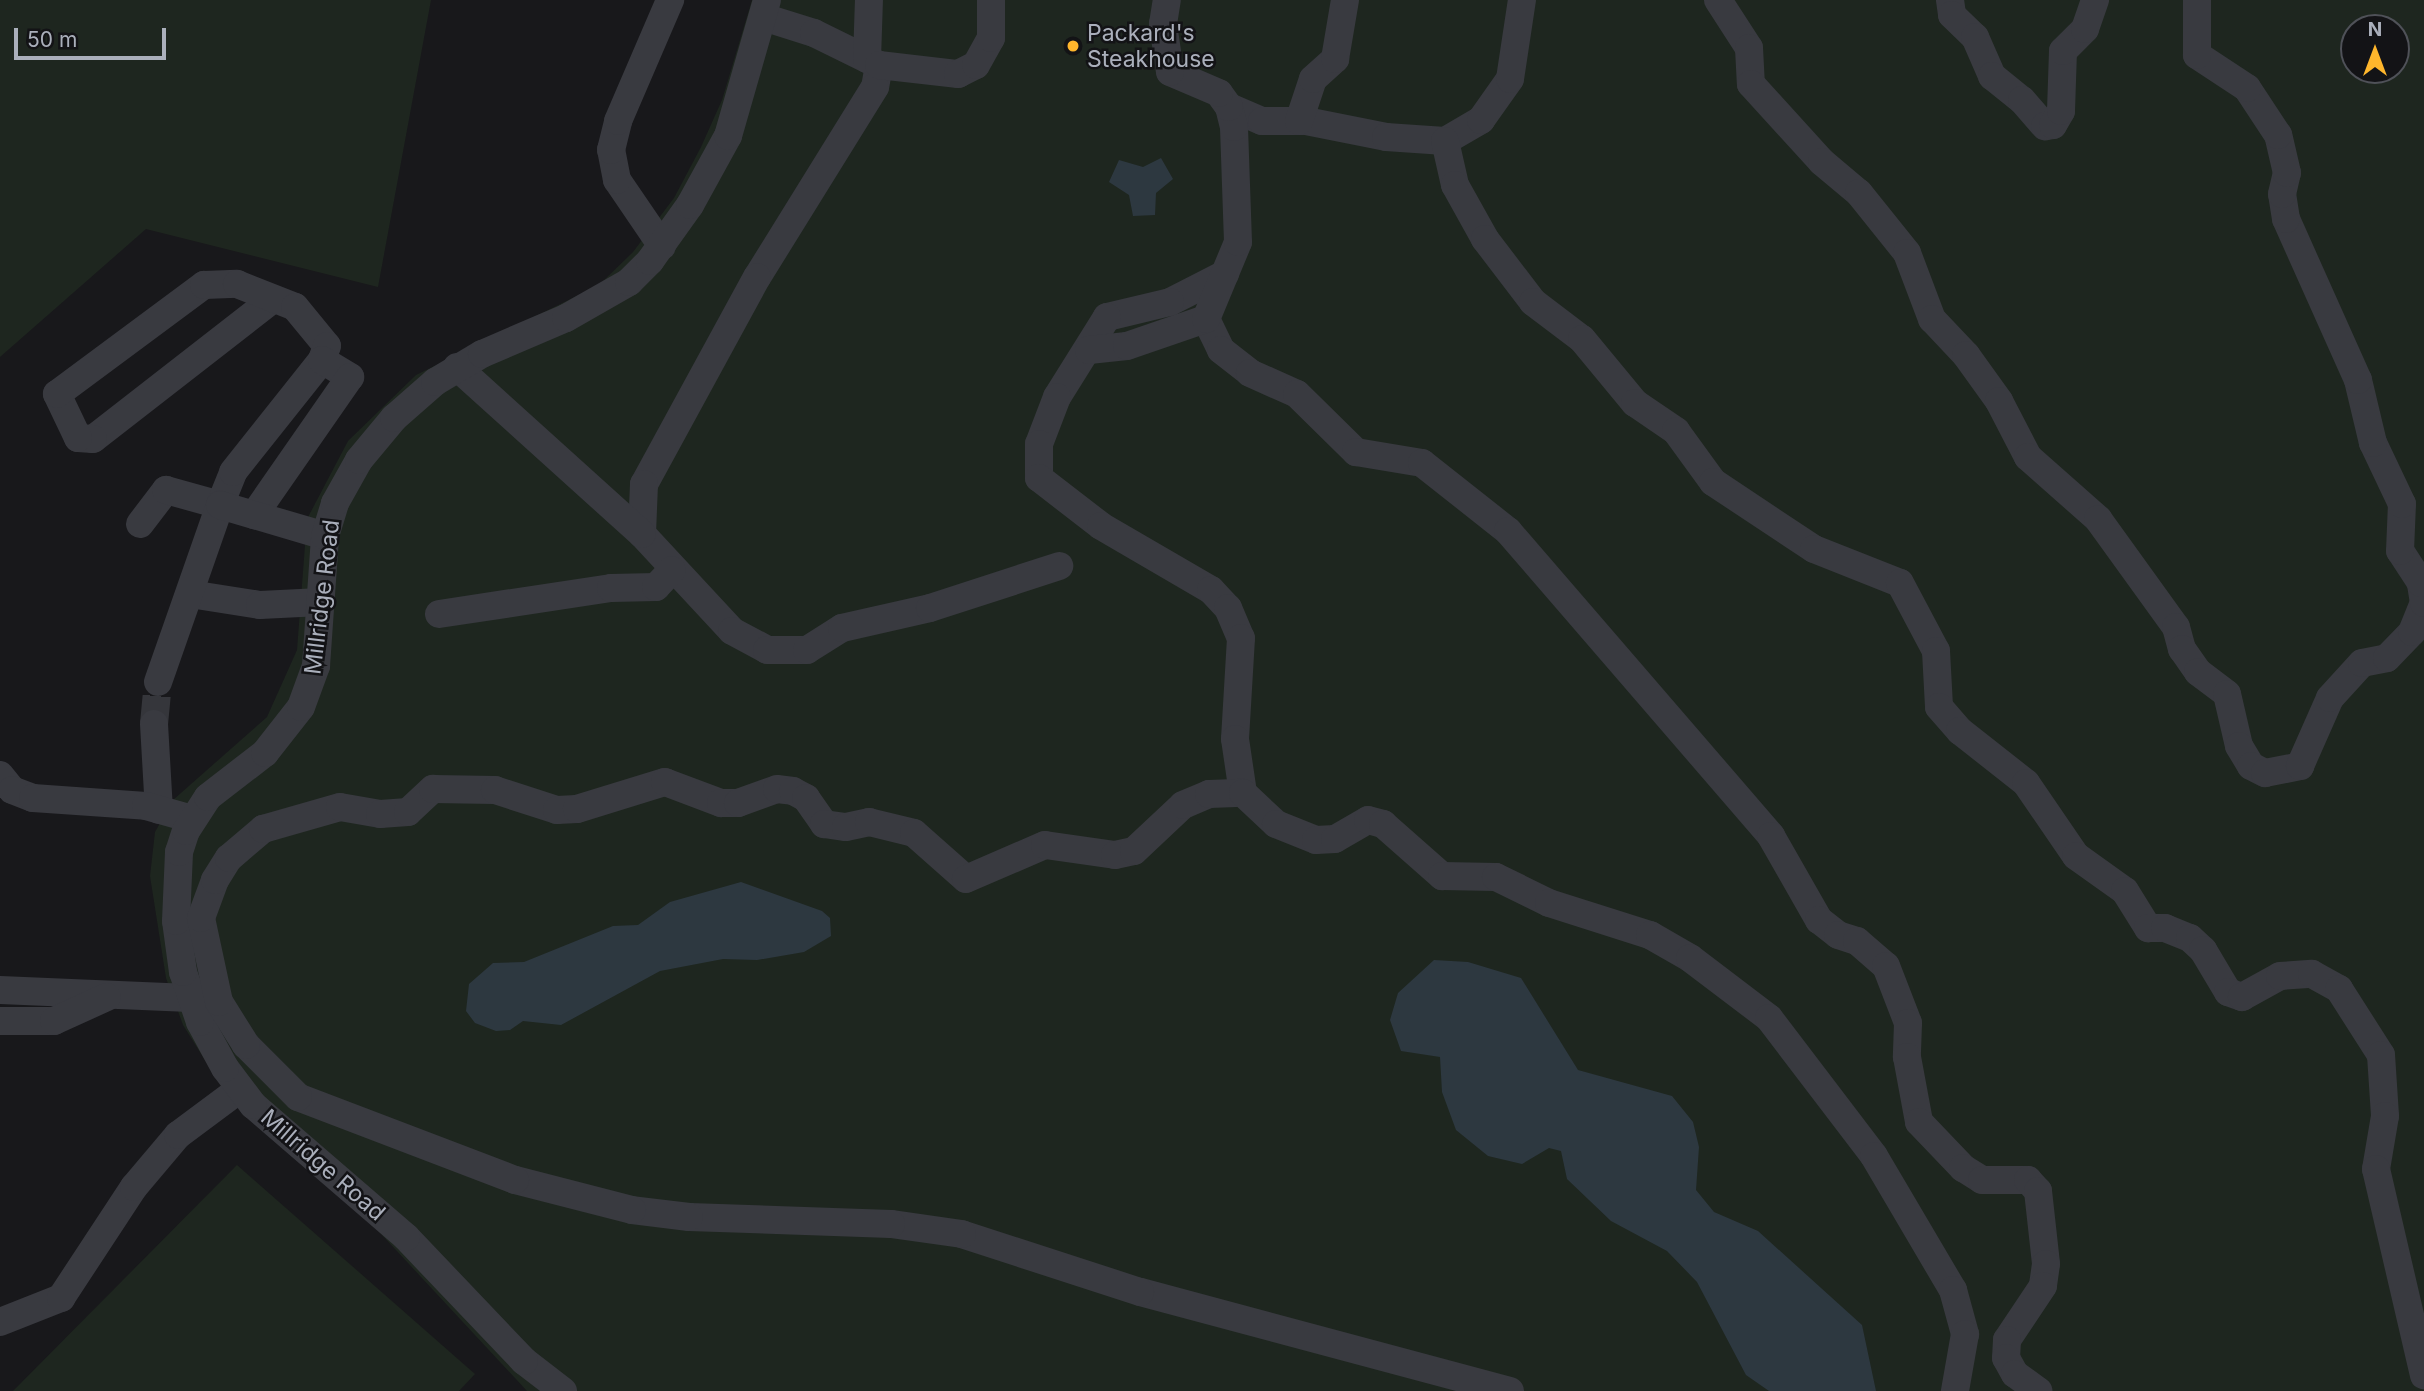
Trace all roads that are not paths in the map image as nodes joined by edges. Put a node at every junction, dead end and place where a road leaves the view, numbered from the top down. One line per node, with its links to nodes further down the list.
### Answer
1 (670, 0): 16 (street)
2 (869, 0): 12 (street)
3 (991, 0): 12 (street)
4 (1167, 0): 13 (street)
5 (1345, 0): 14 (street)
6 (1522, 0): 15 (street)
7 (1718, 0): 10 (street)
8 (1950, 0): 9 (street)
9 (2095, 0)
10 (2197, 0)
11 (765, 9): 12 (street); 16 (street, Millridge Road)
12 (873, 62): 26 (street)
13 (1229, 107): 14 (street); 17 (street)
14 (1299, 121): 15 (street)
15 (1445, 141): 45 (street)
16 (662, 246): 22 (street, Millridge Road)
17 (1225, 274): 19 (street); 20 (street)
18 (274, 299): 18 (street); 21 (street)
19 (1206, 319): 20 (street); 49 (street)
20 (1089, 350): 36 (street)
21 (322, 360): 23 (street); 24 (street)
22 (457, 367): 26 (street); 27 (street, Millridge Road)
23 (220, 505): 24 (street); 25 (street); 30 (street)
24 (254, 515): 27 (street)
25 (140, 524)
26 (642, 534): 29 (street)
27 (324, 536): 31 (street, Millridge Road)
28 (1059, 566): 29 (street)
29 (672, 570): 32 (street)
30 (190, 594): 31 (street); 33 (street)
31 (321, 602): 38 (street, Millridge Road)
32 (439, 614)
33 (158, 682)
34 (154, 724): 37 (street)
35 (0, 775): 37 (street)
36 (1243, 793): 47 (street); 48 (street)
37 (159, 810): 38 (street)
38 (192, 819): 41 (street, Millridge Road)
39 (0, 990): 40 (street)
40 (107, 996): 41 (street); 42 (street)
41 (190, 998): 43 (street, Millridge Road)
42 (0, 1021)
43 (240, 1089): 44 (street); 46 (street, Millridge Road)
44 (0, 1322)
45 (2424, 1375)
46 (563, 1391)
47 (1510, 1391)
48 (1955, 1391)
49 (2038, 1391)

